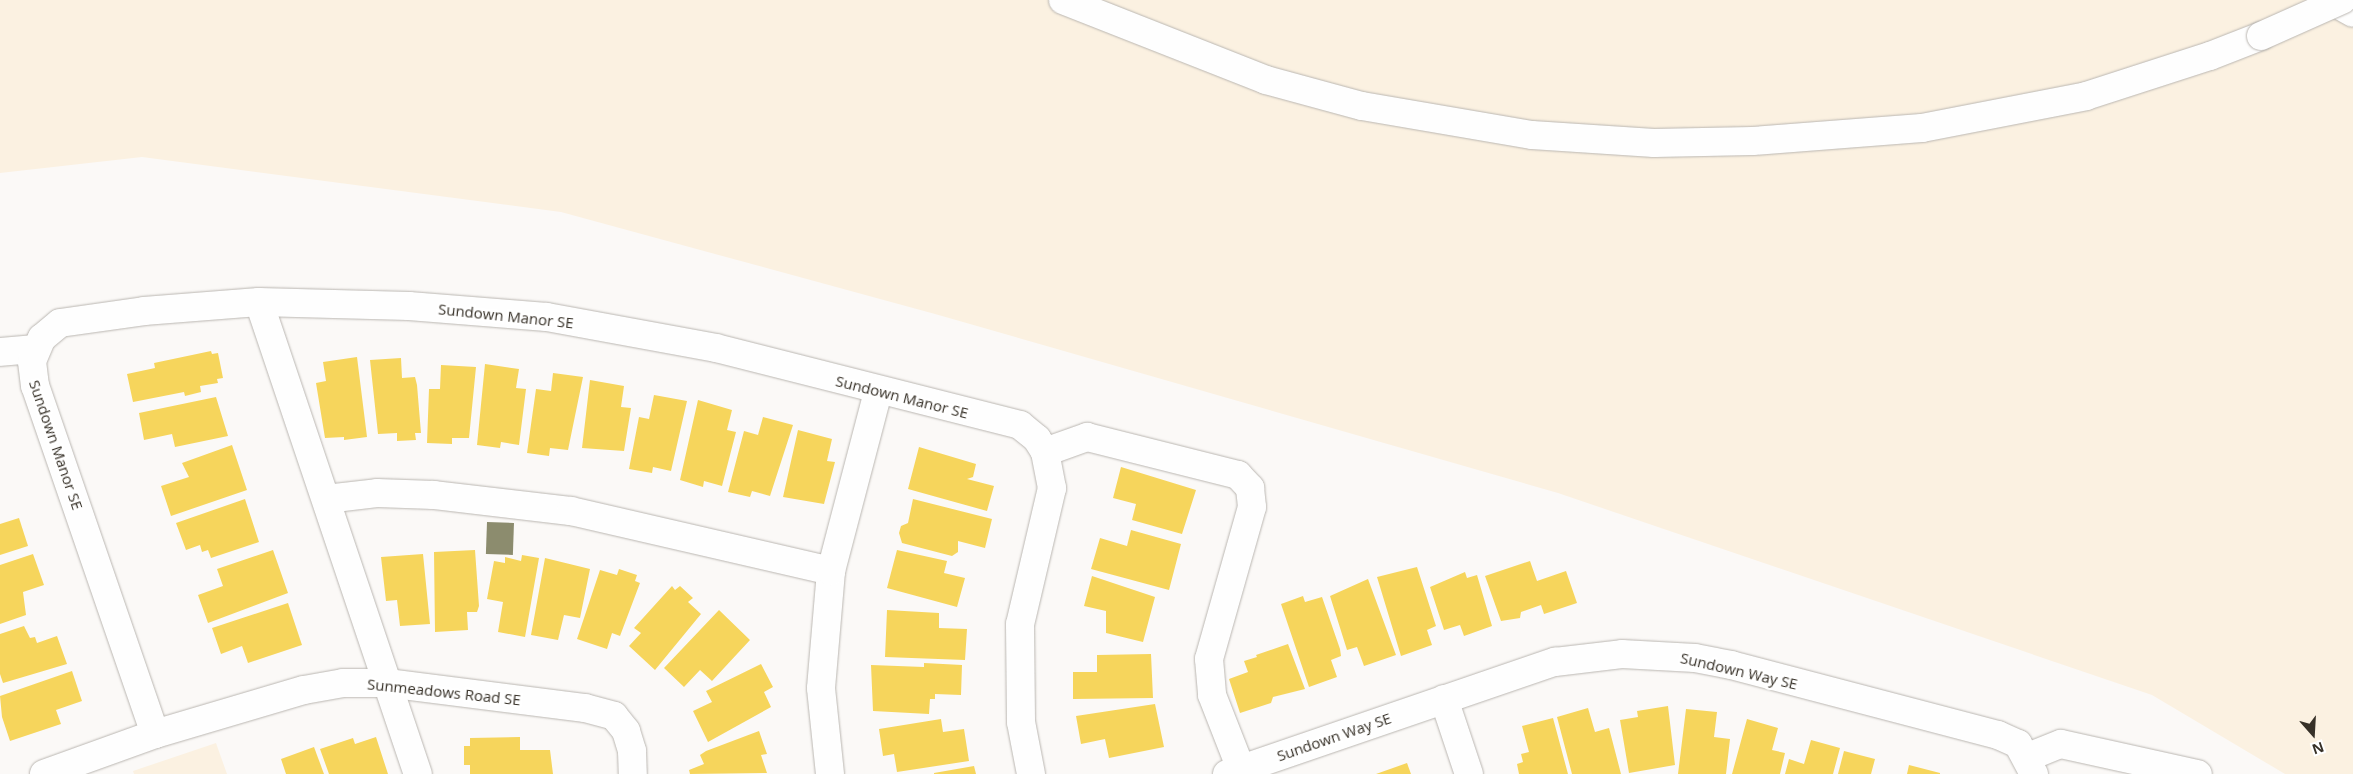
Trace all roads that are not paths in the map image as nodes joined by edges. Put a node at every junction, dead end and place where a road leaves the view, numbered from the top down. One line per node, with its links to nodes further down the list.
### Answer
1 (1063, 0): 3 (main road, bridge)
2 (2330, 0): 4 (main road)
3 (2342, 0)
4 (2353, 13)
5 (259, 302): 6 (main road, Sundown Manor SE); 8 (main road, Sundown Manor SE); 10 (main road)
6 (36, 349): 7 (main road); 14 (main road, Sundown Manor SE)
7 (0, 352)
8 (878, 392): 9 (main road, Sundown Manor SE); 11 (main road)
9 (1045, 452): 16 (main road); 21 (main road, Sundown Manor SE)
10 (326, 499): 11 (main road); 12 (main road)
11 (831, 571): 20 (main road)
12 (387, 683): 14 (main road, Sunmeadows Road SE); 18 (main road); 19 (main road, Sunmeadows Road SE)
13 (1444, 699): 15 (main road, Sundown Way SE); 16 (main road, Sundown Way SE); 22 (main road)
14 (155, 734): 17 (main road, Sunmeadows Road SE)
15 (2031, 766): 23 (main road)
16 (1234, 772)
17 (44, 774)
18 (418, 774)
19 (633, 774)
20 (830, 774)
21 (1031, 774)
22 (1469, 774)
23 (2198, 774)

